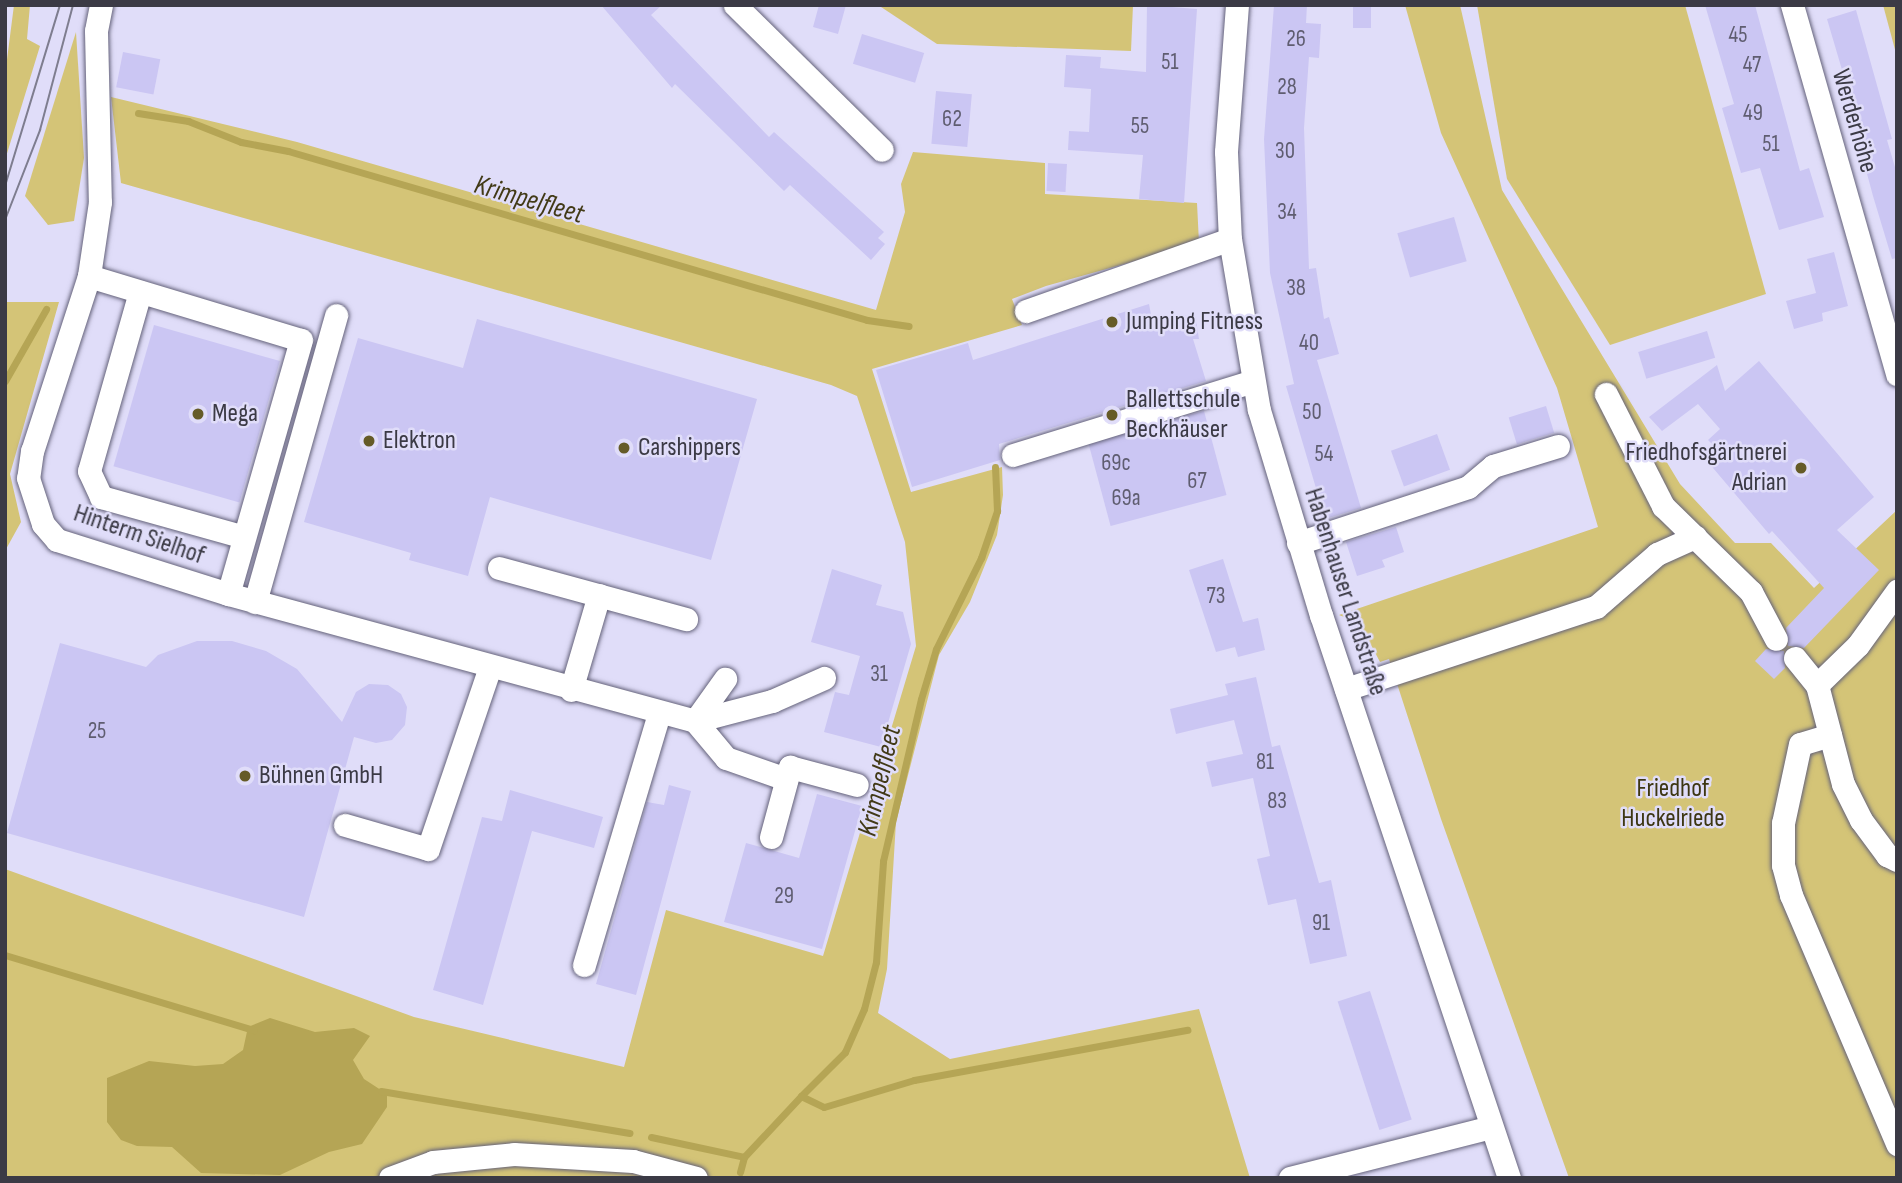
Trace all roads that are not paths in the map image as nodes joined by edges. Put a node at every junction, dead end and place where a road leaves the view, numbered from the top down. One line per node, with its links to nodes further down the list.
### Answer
1 (101, 5): 7 (street, Hinterm Sielhof)
2 (1237, 5): 6 (street, Habenhauser Landstraße)
3 (1792, 5): 11 (street, Werderhöhe)
4 (738, 7): 5 (street)
5 (882, 150)
6 (1230, 239): 9 (street); 12 (street, Habenhauser Landstraße)
7 (89, 276): 8 (street); 21 (street, Hinterm Sielhof)
8 (140, 292): 16 (street); 16 (street)
9 (1027, 311)
10 (336, 315): 23 (street)
11 (1897, 374)
12 (1253, 381): 15 (street); 18 (street, Habenhauser Landstraße)
13 (1606, 394): 17 (street)
14 (1558, 446): 18 (street)
15 (1013, 454)
16 (244, 537): 21 (street)
17 (1695, 537): 25 (street); 31 (street)
18 (1298, 542): 31 (street, Habenhauser Landstraße)
19 (499, 568): 22 (street)
20 (1897, 591): 30 (street)
21 (228, 594): 23 (street, Hinterm Sielhof)
22 (599, 595): 24 (street); 32 (street)
23 (255, 602): 27 (street, Hinterm Sielhof)
24 (686, 619)
25 (1776, 639)
26 (1795, 658): 30 (street)
27 (491, 667): 32 (street, Hinterm Sielhof); 38 (street)
28 (824, 678): 34 (street)
29 (725, 679): 34 (street)
30 (1817, 685): 35 (street)
31 (1346, 689): 42 (street, Habenhauser Landstraße)
32 (571, 690): 33 (street, Hinterm Sielhof)
33 (659, 713): 34 (street, Hinterm Sielhof); 41 (street)
34 (695, 721): 36 (street)
35 (1830, 735): 40 (street); 43 (street)
36 (786, 779): 37 (street); 39 (street)
37 (858, 785)
38 (345, 825)
39 (771, 837)
40 (1897, 860)
41 (584, 965)
42 (1491, 1127): 46 (street); 47 (street, Habenhauser Landstraße)
43 (1897, 1144)
44 (390, 1178): 45 (street)
45 (696, 1178)
46 (1290, 1178)
47 (1509, 1178)

